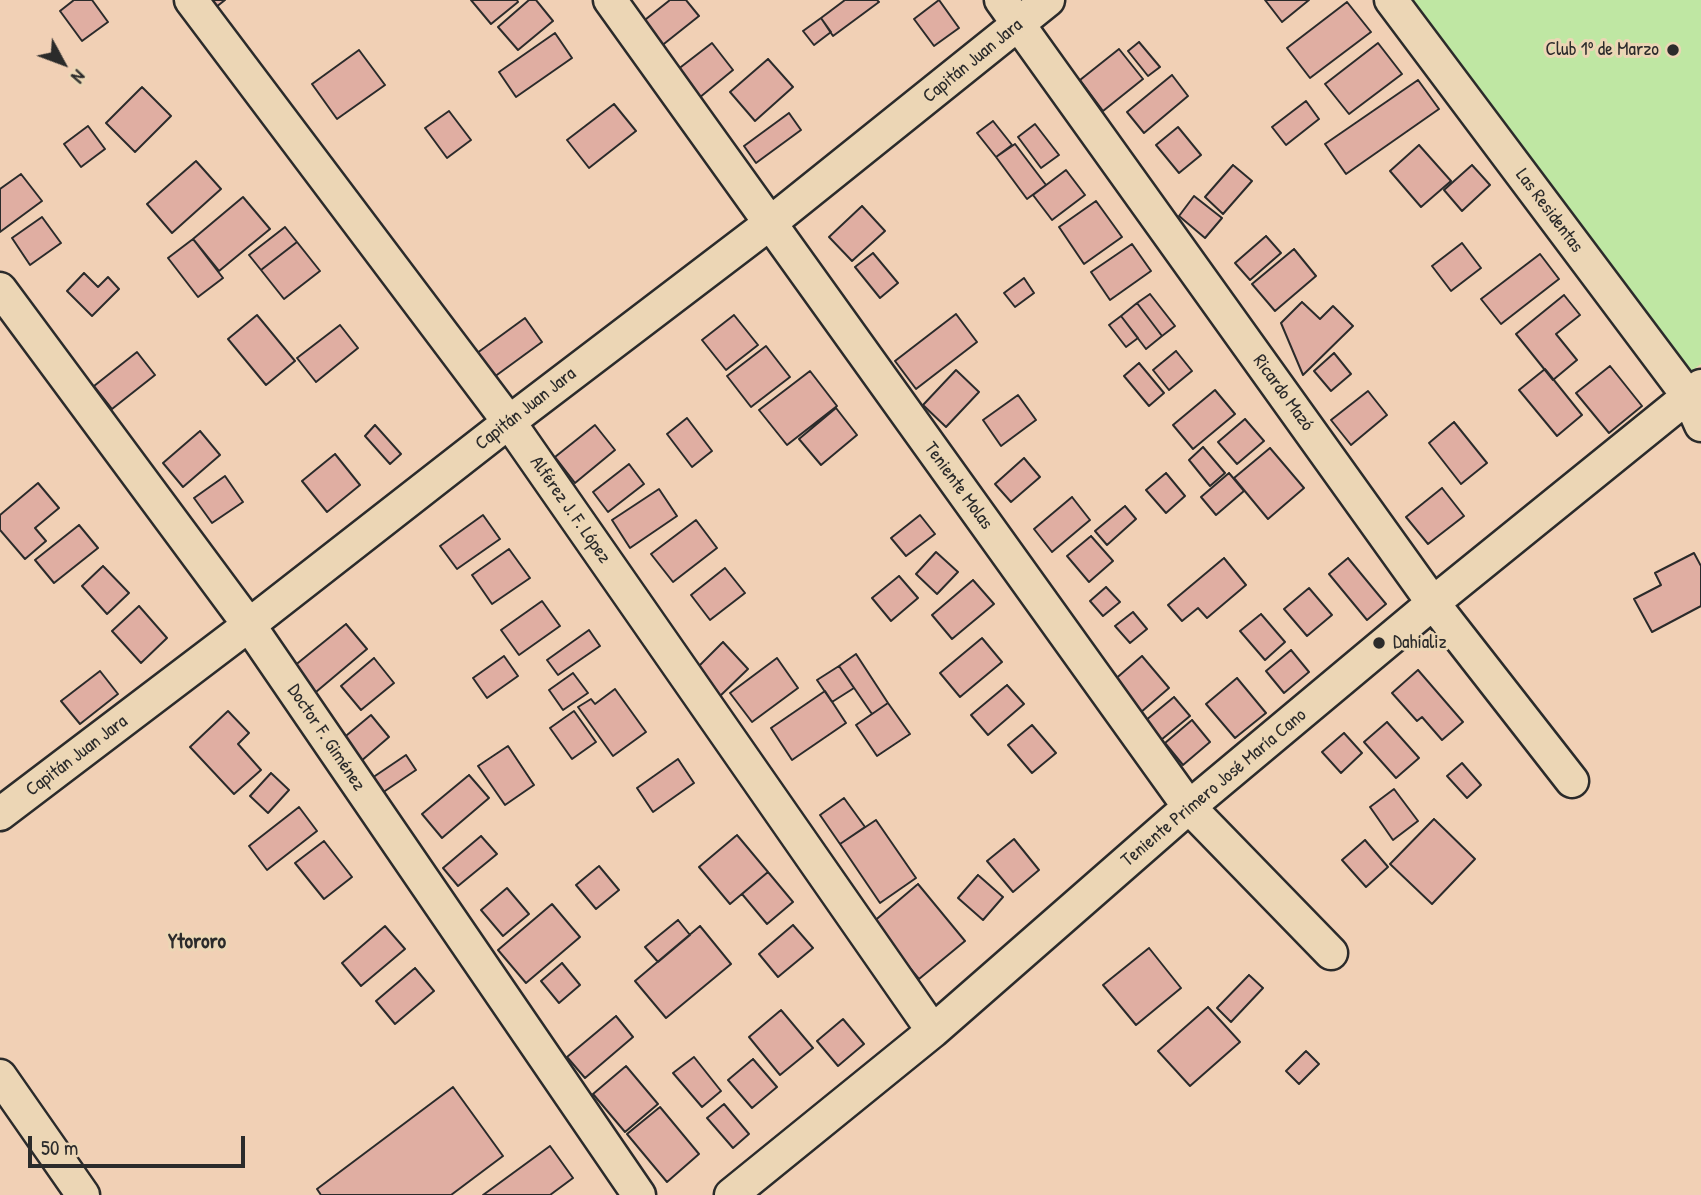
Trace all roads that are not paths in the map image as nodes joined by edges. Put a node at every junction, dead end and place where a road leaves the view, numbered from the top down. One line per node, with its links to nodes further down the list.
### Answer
1 (191, 0): 9 (street, Alférez J. F. López)
2 (610, 0): 6 (street, Teniente Molas)
3 (1048, 0): 5 (street, Capitán Juan Jara)
4 (1391, 0): 8 (street, Las Residentas)
5 (1010, 12): 6 (street, Capitán Juan Jara); 11 (street, Ricardo Mazó)
6 (769, 224): 9 (street, Capitán Juan Jara); 14 (street, Teniente Molas)
7 (0, 289): 12 (street, Doctor F. Giménez)
8 (1694, 391): 10 (street, Las Residentas); 11 (street, Teniente Primero José María Cano)
9 (509, 422): 12 (street, Capitán Juan Jara); 17 (street, Alférez J. F. López)
10 (1701, 425)
11 (1433, 603): 13 (street, Ricardo Mazó); 14 (street, Teniente Primero José María Cano)
12 (248, 625): 15 (street, Capitán Juan Jara); 20 (street, Doctor F. Giménez)
13 (1572, 780)
14 (1189, 807): 16 (street, Teniente Molas); 17 (street, Teniente Primero José María Cano)
15 (0, 814)
16 (1331, 953)
17 (933, 1031): 21 (street, Teniente Primero José María Cano)
18 (0, 1076): 19 (street)
19 (83, 1195)
20 (639, 1195)
21 (731, 1195)

